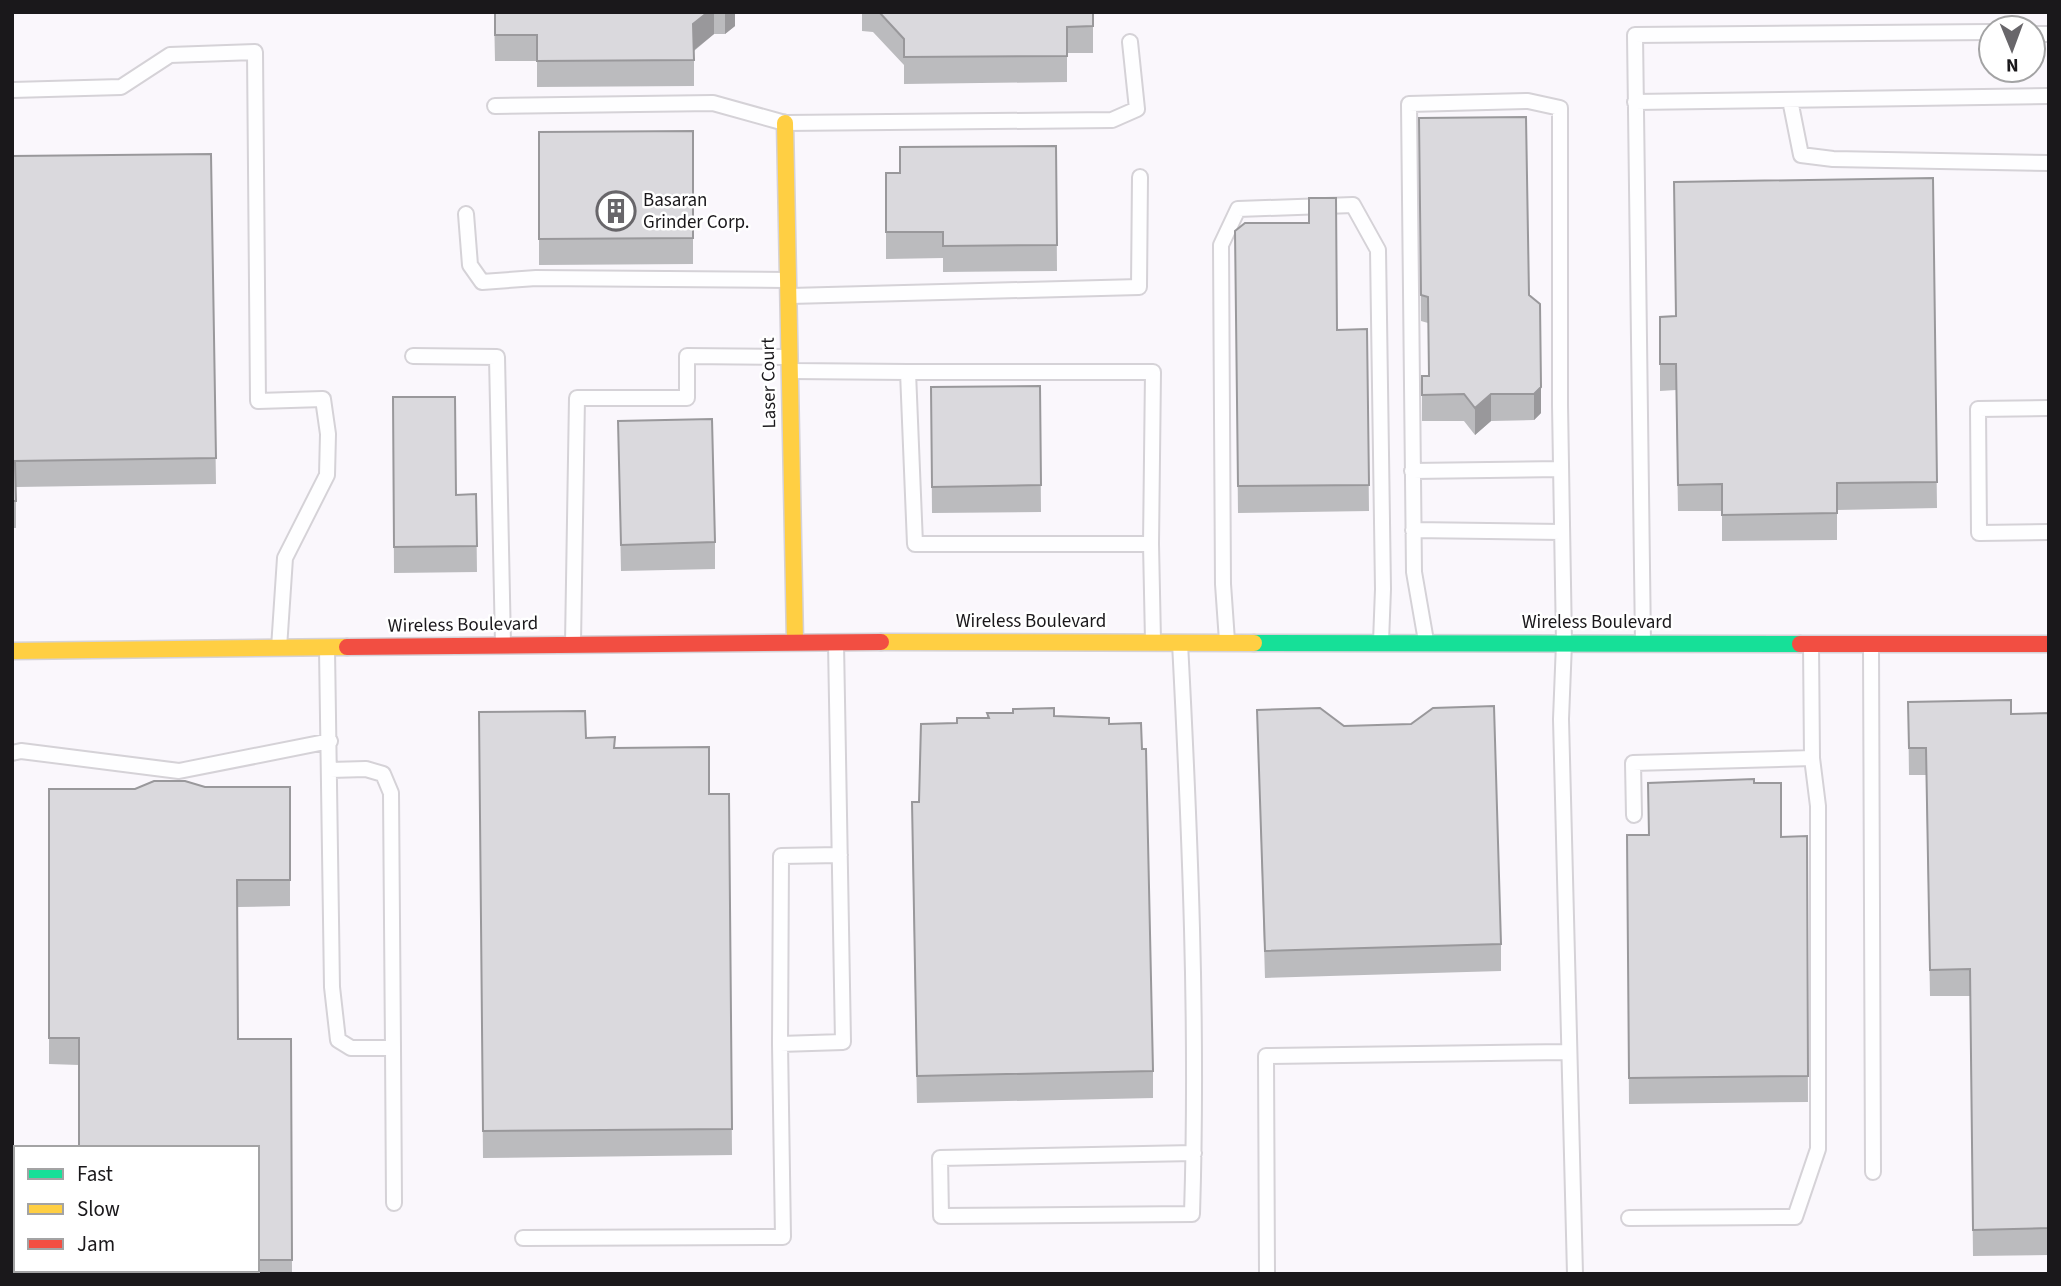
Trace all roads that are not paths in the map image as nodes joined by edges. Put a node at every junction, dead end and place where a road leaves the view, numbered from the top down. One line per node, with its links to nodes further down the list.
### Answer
1 (1977, 32): 6 (lane)
2 (1130, 42): 8 (lane)
3 (12, 90): 38 (lane)
4 (2049, 96): 5 (lane)
5 (1790, 100): 6 (lane); 9 (lane)
6 (1635, 102): 31 (lane)
7 (495, 106): 8 (lane)
8 (785, 123): 12 (street, Laser Court)
9 (2049, 163)
10 (1140, 177): 12 (lane)
11 (466, 214): 12 (lane)
12 (789, 288): 14 (street, Laser Court)
13 (413, 356): 36 (lane)
14 (790, 364): 15 (lane); 23 (street, Laser Court); 34 (lane)
15 (908, 372): 22 (lane); 22 (lane)
16 (2049, 408): 21 (lane)
17 (1561, 469): 18 (lane); 18 (lane); 20 (lane)
18 (1412, 471): 19 (lane)
19 (1413, 530): 20 (lane); 29 (lane)
20 (1562, 532): 30 (lane)
21 (2049, 532)
22 (1151, 544): 25 (lane)
23 (795, 642): 24 (street, Wireless Boulevard); 34 (street, Wireless Boulevard)
24 (836, 642): 25 (street, Wireless Boulevard); 45 (lane)
25 (1153, 642): 26 (street, Wireless Boulevard)
26 (1180, 642): 27 (street, Wireless Boulevard); 49 (lane)
27 (1227, 642): 28 (street, Wireless Boulevard); 28 (lane)
28 (1381, 643): 29 (street, Wireless Boulevard)
29 (1426, 643): 30 (street, Wireless Boulevard)
30 (1564, 643): 31 (street, Wireless Boulevard); 48 (lane)
31 (1643, 643): 32 (street, Wireless Boulevard)
32 (1811, 643): 33 (street, Wireless Boulevard); 42 (lane)
33 (1871, 643): 35 (street, Wireless Boulevard); 50 (lane)
34 (573, 644): 36 (street, Wireless Boulevard)
35 (2049, 644)
36 (503, 645): 37 (street, Wireless Boulevard)
37 (327, 647): 38 (street, Wireless Boulevard); 40 (lane)
38 (279, 648): 39 (street, Wireless Boulevard)
39 (12, 651)
40 (330, 741): 41 (lane); 43 (lane)
41 (12, 753)
42 (1812, 758): 44 (lane); 52 (lane)
43 (330, 770): 47 (lane); 47 (lane)
44 (1634, 815)
45 (840, 855): 46 (lane); 46 (lane)
46 (780, 1044): 53 (lane)
47 (393, 1048): 51 (lane)
48 (1569, 1052): 54 (lane); 55 (lane)
49 (1194, 1153): 49 (lane)
50 (1873, 1172)
51 (394, 1203)
52 (1629, 1217)
53 (523, 1238)
54 (1267, 1274)
55 (1575, 1274)

